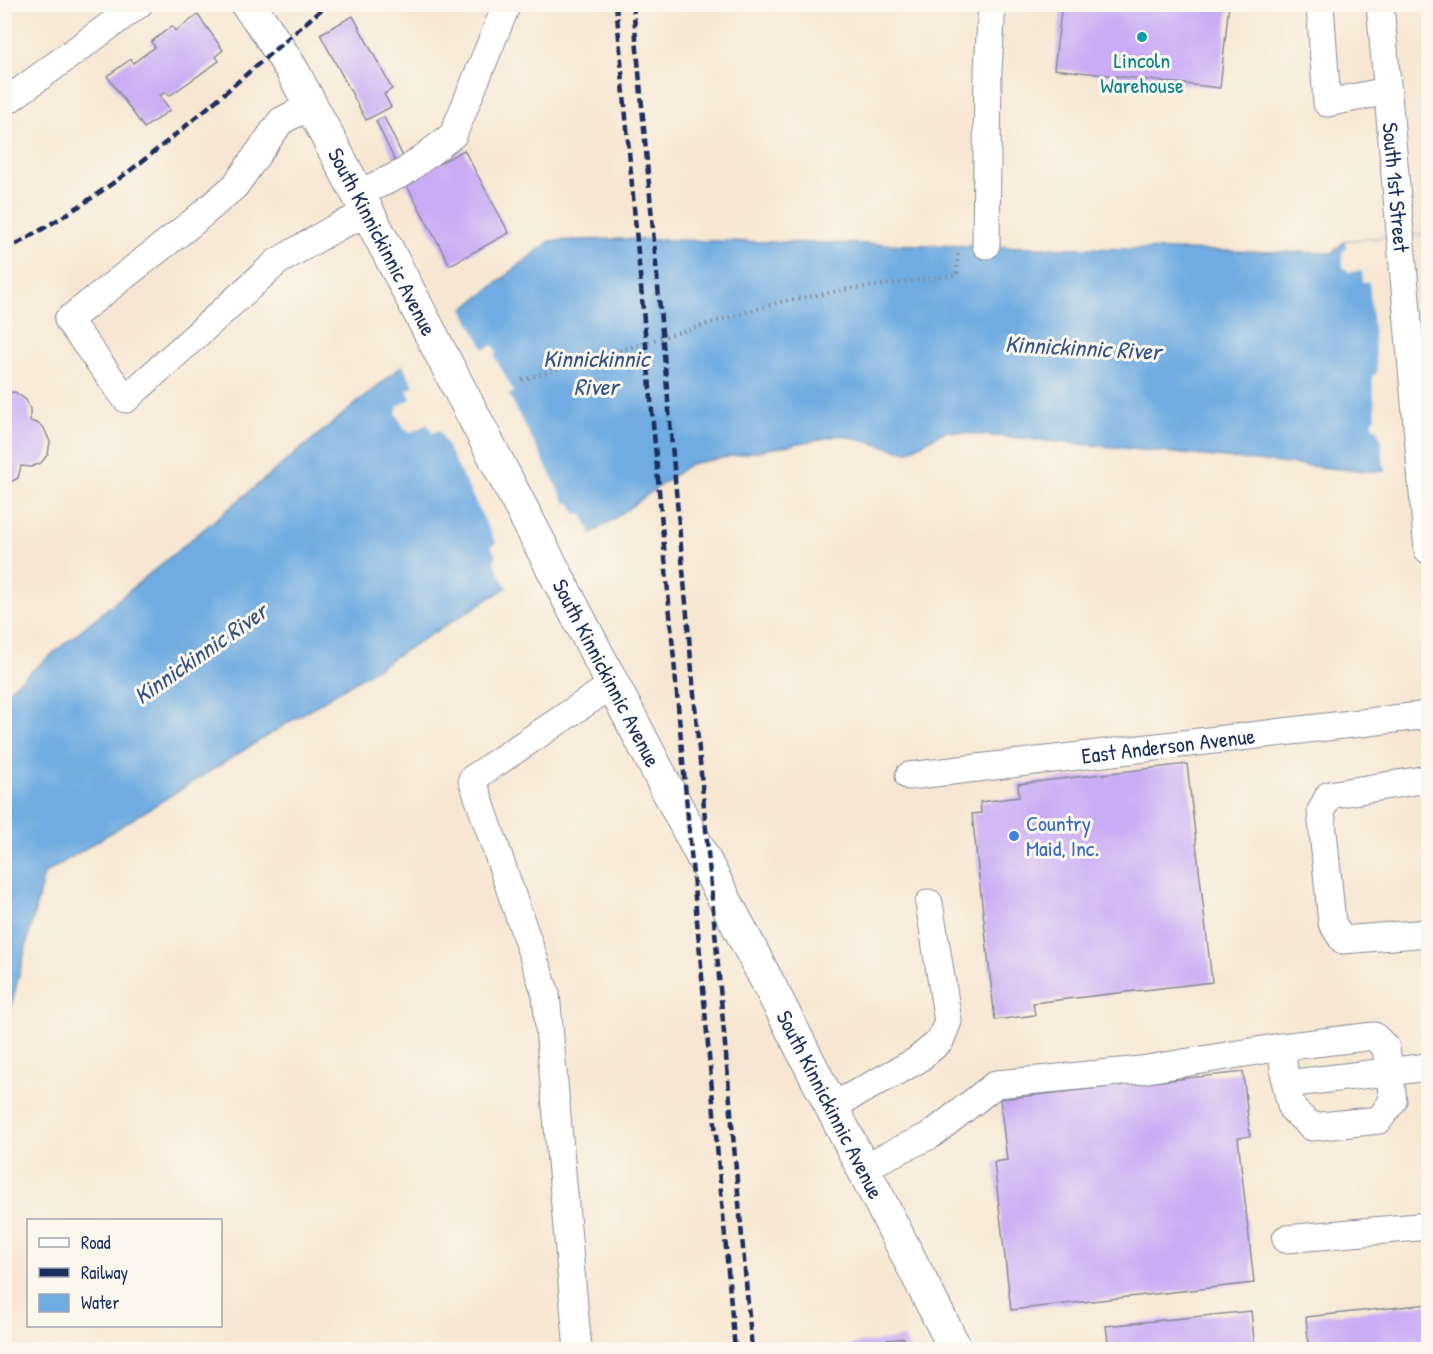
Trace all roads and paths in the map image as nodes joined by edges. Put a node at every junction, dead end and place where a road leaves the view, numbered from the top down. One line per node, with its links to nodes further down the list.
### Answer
1 (139, 4): 8 (street)
2 (247, 4): 9 (main road, South Kinnickinnic Avenue)
3 (507, 4): 10 (street)
4 (992, 4): 12 (street)
5 (1320, 4): 7 (street)
6 (1380, 4): 7 (street, South 1st Street)
7 (1387, 91): 14 (street, South 1st Street)
8 (4, 103)
9 (310, 106): 10 (main road, South Kinnickinnic Avenue); 10 (street)
10 (363, 203): 15 (main road, South Kinnickinnic Avenue)
11 (958, 245): 13 (path)
12 (986, 245)
13 (522, 380)
14 (1428, 550)
15 (612, 685): 25 (main road, South Kinnickinnic Avenue); 29 (street)
16 (1428, 715): 17 (street, East Anderson Avenue)
17 (909, 776)
18 (1428, 779): 20 (street)
19 (929, 903): 25 (street)
20 (1428, 933)
21 (1281, 1047): 23 (street); 24 (street); 26 (street)
22 (1428, 1067): 23 (street)
23 (1389, 1072): 24 (street); 24 (street)
24 (1286, 1084)
25 (831, 1107): 26 (main road, South Kinnickinnic Avenue)
26 (862, 1168): 30 (main road, South Kinnickinnic Avenue)
27 (1428, 1226): 28 (street)
28 (1286, 1239)
29 (578, 1350)
30 (956, 1350)

